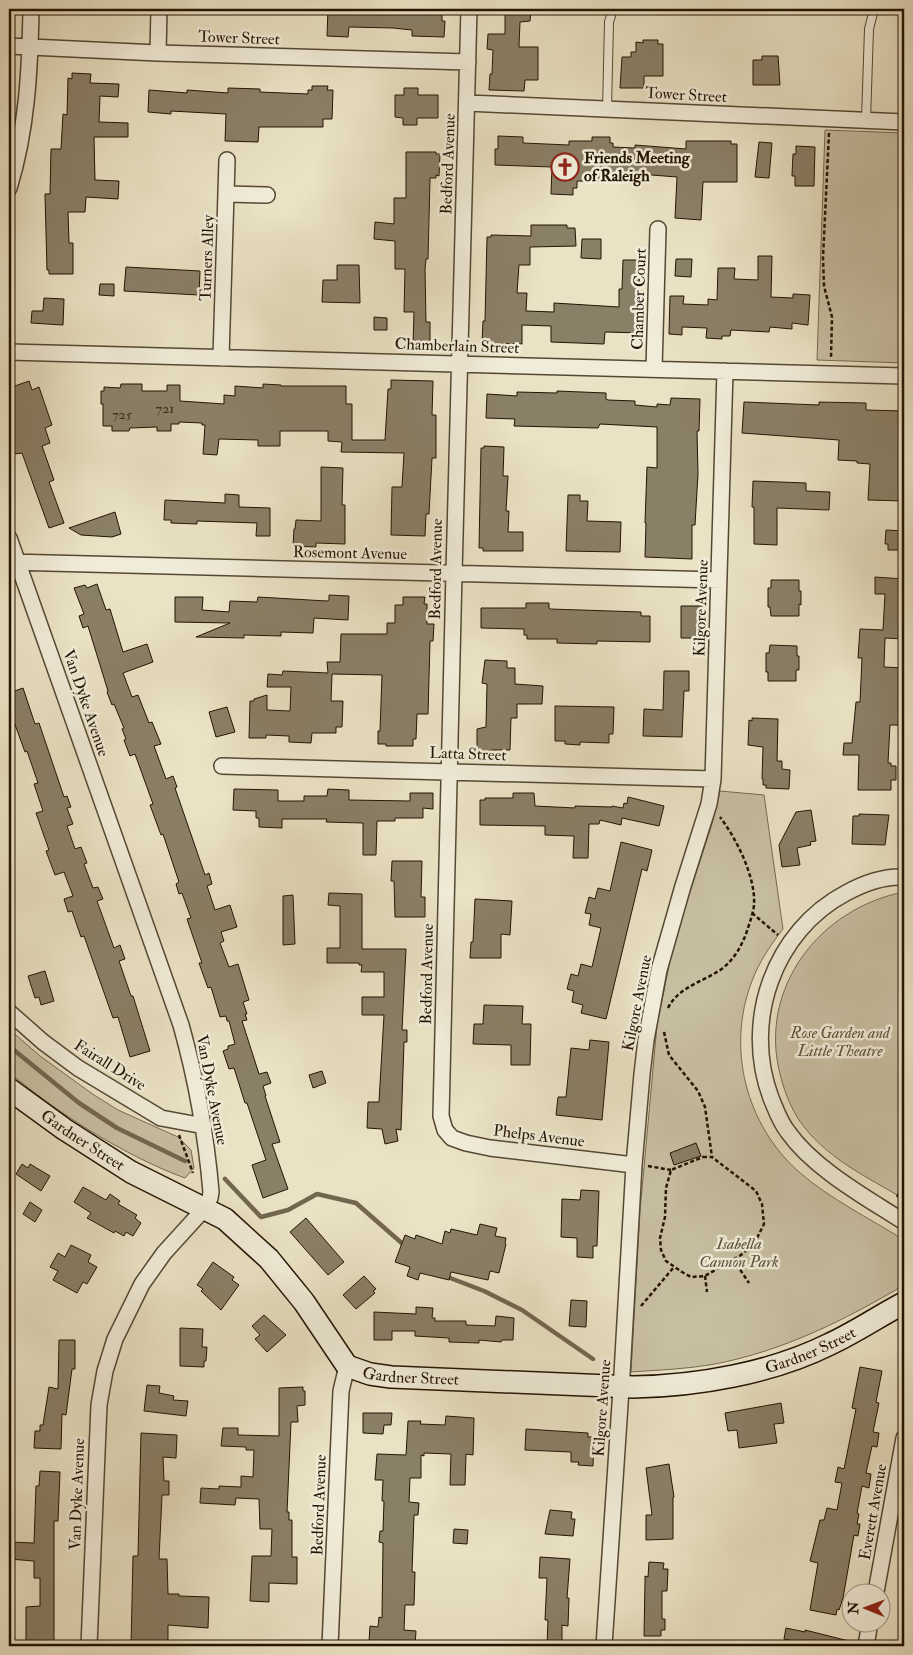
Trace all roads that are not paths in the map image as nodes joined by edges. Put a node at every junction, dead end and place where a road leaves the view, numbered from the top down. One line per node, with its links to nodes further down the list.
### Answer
1 (31, 9): 7 (street)
2 (159, 9): 8 (street)
3 (469, 9): 9 (street, Bedford Avenue)
4 (613, 9): 11 (lane)
5 (874, 9): 12 (lane)
6 (9, 46): 7 (street, Tower Street)
7 (30, 46): 8 (street, Tower Street); 15 (street)
8 (158, 53): 9 (street, Tower Street)
9 (468, 62): 10 (street, Bedford Avenue)
10 (467, 104): 11 (street, Tower Street); 21 (street, Bedford Avenue)
11 (607, 109): 12 (street, Tower Street)
12 (866, 120): 13 (street, Tower Street)
13 (904, 122)
14 (227, 160): 16 (street, Turners Alley)
15 (9, 188)
16 (226, 194): 17 (street); 20 (street, Turners Alley)
17 (266, 195)
18 (658, 229): 22 (street, Chamber Court)
19 (9, 352): 20 (street, Chamberlain Street)
20 (221, 358): 21 (street, Chamberlain Street)
21 (460, 363): 22 (street, Chamberlain Street); 27 (street, Bedford Avenue)
22 (654, 369): 23 (street, Chamberlain Street)
23 (725, 371): 24 (street, Chamberlain Street); 28 (street, Kilgore Avenue)
24 (904, 376)
25 (9, 538): 26 (street, Van Dyke Avenue)
26 (13, 562): 27 (street, Rosemont Avenue); 35 (street, Van Dyke Avenue)
27 (454, 573): 28 (street, Rosemont Avenue); 30 (street, Bedford Avenue)
28 (720, 580): 31 (street, Kilgore Avenue)
29 (222, 766): 30 (street, Latta Street)
30 (449, 771): 31 (street, Latta Street); 36 (street, Bedford Avenue)
31 (712, 779): 37 (street, Kilgore Avenue)
32 (904, 877): 39 (street)
33 (9, 1012): 35 (street, Fairall Drive)
34 (9, 1089): 38 (street, Gardner Street)
35 (204, 1126): 38 (street, Van Dyke Avenue)
36 (445, 1130): 37 (street, Phelps Avenue)
37 (634, 1165): 42 (street, Kilgore Avenue)
38 (205, 1208): 41 (street, Gardner Street); 46 (street, Van Dyke Avenue)
39 (904, 1222)
40 (904, 1303): 42 (street, Gardner Street)
41 (347, 1366): 42 (street, Gardner Street); 47 (street, Bedford Avenue)
42 (621, 1387): 48 (street, Kilgore Avenue)
43 (904, 1438): 44 (street, Everett Avenue)
44 (878, 1582)
45 (868, 1632): 49 (street)
46 (89, 1646)
47 (330, 1646)
48 (604, 1646)
49 (866, 1646)

